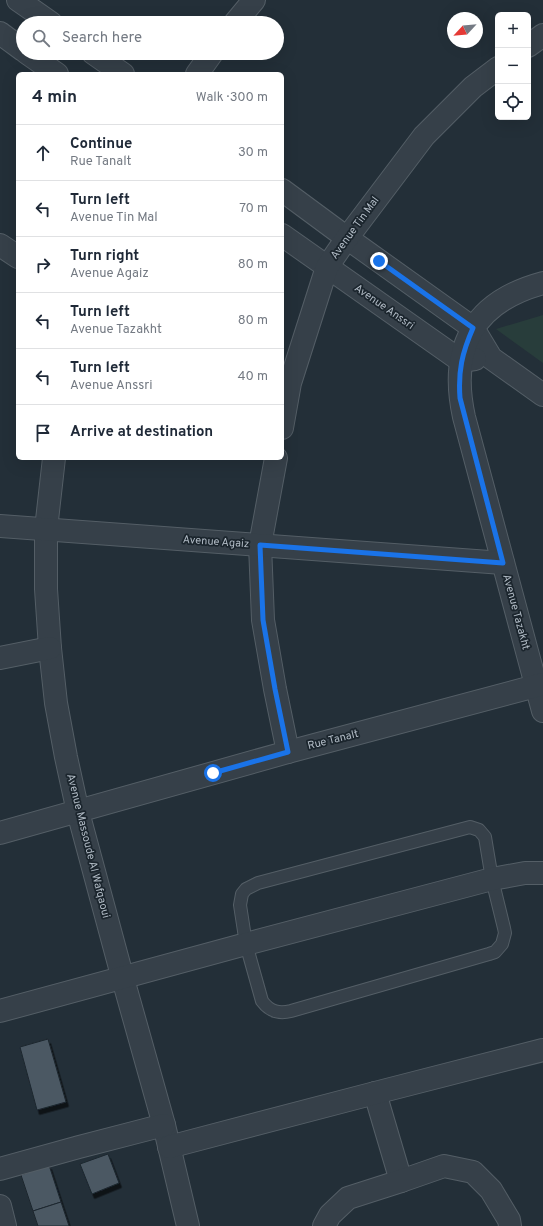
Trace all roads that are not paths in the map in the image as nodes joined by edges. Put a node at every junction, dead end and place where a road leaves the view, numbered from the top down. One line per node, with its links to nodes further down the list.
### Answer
1 (18, 0): 3 (street)
2 (254, 0): 4 (street)
3 (41, 16)
4 (241, 16)
5 (0, 33): 8 (street)
6 (543, 35): 7 (street)
7 (531, 44)
8 (16, 45)
9 (37, 60): 13 (street)
10 (103, 60): 14 (street)
11 (207, 60): 15 (street)
12 (495, 70): 18 (street, Avenue Tin Mal)
13 (54, 72)
14 (120, 72)
15 (198, 72)
16 (284, 192): 18 (street)
17 (284, 236): 21 (street, Avenue Anssri)
18 (346, 238): 21 (street, Avenue Tin Mal); 23 (street)
19 (0, 245): 20 (street)
20 (16, 257)
21 (327, 267): 25 (street, Avenue Anssri); 27 (street, Avenue Tin Mal)
22 (543, 283): 23 (street, Avenue Tazakht)
23 (473, 328): 24 (street); 25 (street, Avenue Tazakht)
24 (491, 358): 25 (street); 26 (street)
25 (461, 361): 33 (street, Avenue Tazakht)
26 (543, 395)
27 (284, 417)
28 (54, 460): 31 (street, Avenue Massoude Al Wafqaoui)
29 (276, 460): 32 (street)
30 (0, 526): 31 (street, Avenue Agaiz)
31 (46, 530): 32 (street, Avenue Agaiz); 34 (street, Avenue Massoude Al Wafqaoui)
32 (260, 545): 33 (street, Avenue Agaiz); 38 (street)
33 (503, 563): 36 (street, Avenue Tazakht)
34 (50, 648): 35 (street); 39 (street, Avenue Massoude Al Wafqaoui)
35 (0, 658)
36 (540, 685): 37 (street, Avenue Tazakht); 38 (street, Rue Tanalt)
37 (543, 711)
38 (288, 752): 39 (street, Rue Tanalt)
39 (78, 812): 40 (street, Rue Tanalt); 44 (street, Avenue Massoude Al Wafqaoui)
40 (0, 833)
41 (537, 869): 42 (street)
42 (492, 879): 43 (street); 43 (lane); 43 (lane)
43 (246, 944): 44 (street)
44 (122, 979): 45 (street); 48 (street, Avenue Massoude Al Wafqaoui)
45 (0, 1011)
46 (543, 1050): 47 (street)
47 (375, 1093): 49 (street); 51 (street)
48 (164, 1125): 49 (street, Avenue Massoude Al Wafqaoui); 50 (street)
49 (169, 1147): 54 (street, Avenue Massoude Al Wafqaoui)
50 (0, 1169)
51 (402, 1182): 55 (street); 56 (street)
52 (0, 1206): 53 (street)
53 (5, 1226)
54 (188, 1226)
55 (324, 1226)
56 (510, 1226)

